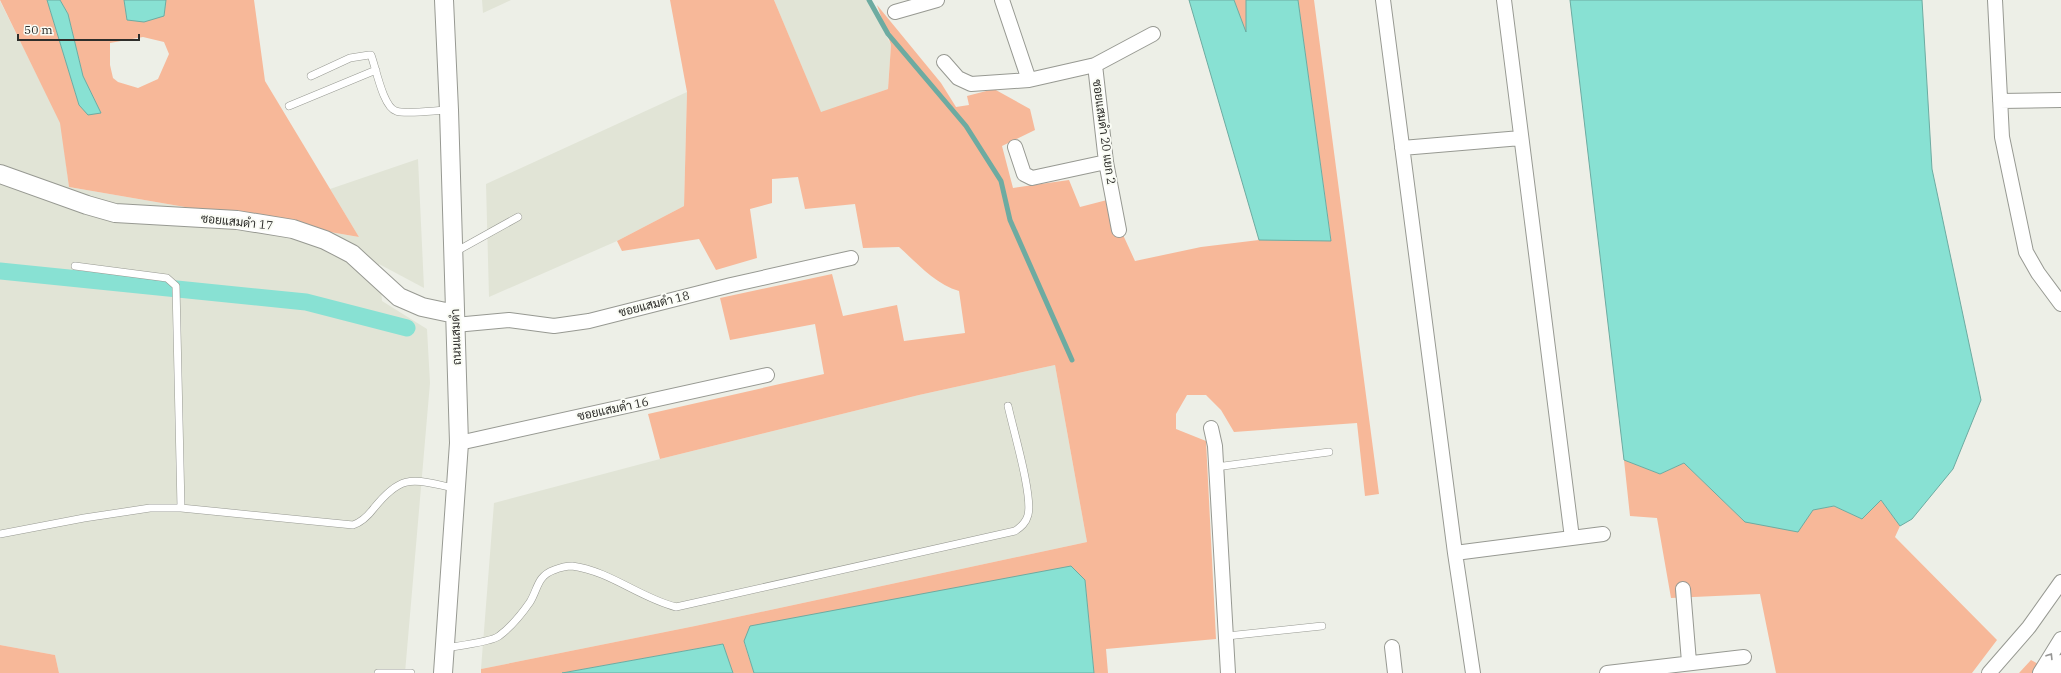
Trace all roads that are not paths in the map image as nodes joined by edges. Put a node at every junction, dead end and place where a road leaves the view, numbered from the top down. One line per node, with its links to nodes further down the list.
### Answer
1 (444, 0): 17 (street, ถนนแสมดำ)
2 (937, 0): 7 (street)
3 (1002, 0): 13 (street)
4 (1384, 0): 20 (street)
5 (1504, 0): 18 (street)
6 (1995, 0): 15 (street)
7 (895, 12)
8 (1153, 34): 10 (street)
9 (944, 62): 13 (street, ซอยแสมดำ 20 แยก 2)
10 (1094, 65): 13 (street, ซอยแสมดำ 20 แยก 2); 21 (street, ซอยแสมดำ 20 แยก 2)
11 (376, 70): 12 (lane); 16 (lane); 17 (lane)
12 (311, 76)
13 (1029, 80)
14 (2061, 100): 15 (street)
15 (2000, 101): 28 (street)
16 (289, 106)
17 (450, 110): 25 (street, ถนนแสมดำ)
18 (1522, 138): 20 (street); 40 (street)
19 (1015, 146): 21 (street)
20 (1402, 148): 41 (street)
21 (1106, 162): 24 (street, ซอยแสมดำ 20 แยก 2)
22 (0, 174): 29 (street, ซอยแสมดำ 17)
23 (518, 217): 25 (lane)
24 (1120, 230)
25 (453, 253): 29 (street, ถนนแสมดำ)
26 (851, 258): 29 (street, ซอยแสมดำ 18)
27 (75, 266): 37 (lane)
28 (2061, 304)
29 (455, 319): 33 (street, ถนนแสมดำ)
30 (767, 375): 33 (street, ซอยแสมดำ 16)
31 (1008, 406): 48 (lane)
32 (1211, 428): 35 (street)
33 (459, 444): 36 (street, ถนนแสมดำ)
34 (1329, 452): 35 (lane)
35 (1216, 467): 45 (street)
36 (457, 488): 37 (lane); 48 (street, ถนนแสมดำ)
37 (181, 508): 38 (lane)
38 (0, 534)
39 (1603, 534): 40 (street)
40 (1572, 538): 41 (street)
41 (1455, 553): 57 (street)
42 (2061, 582): 59 (street)
43 (1683, 589): 50 (street)
44 (1322, 626): 45 (lane)
45 (1227, 636): 55 (street)
46 (2061, 639): 60 (street, one-way to 46)
47 (1392, 647): 56 (street)
48 (445, 648): 54 (street, ถนนแสมดำ)
49 (1744, 657): 50 (street)
50 (1689, 662): 58 (street)
51 (2061, 662): 61 (street)
52 (378, 673): 53 (lane)
53 (411, 673)
54 (443, 673)
55 (1228, 673)
56 (1395, 673)
57 (1473, 673)
58 (1607, 673)
59 (1989, 673)
60 (2040, 673)
61 (2054, 673)

